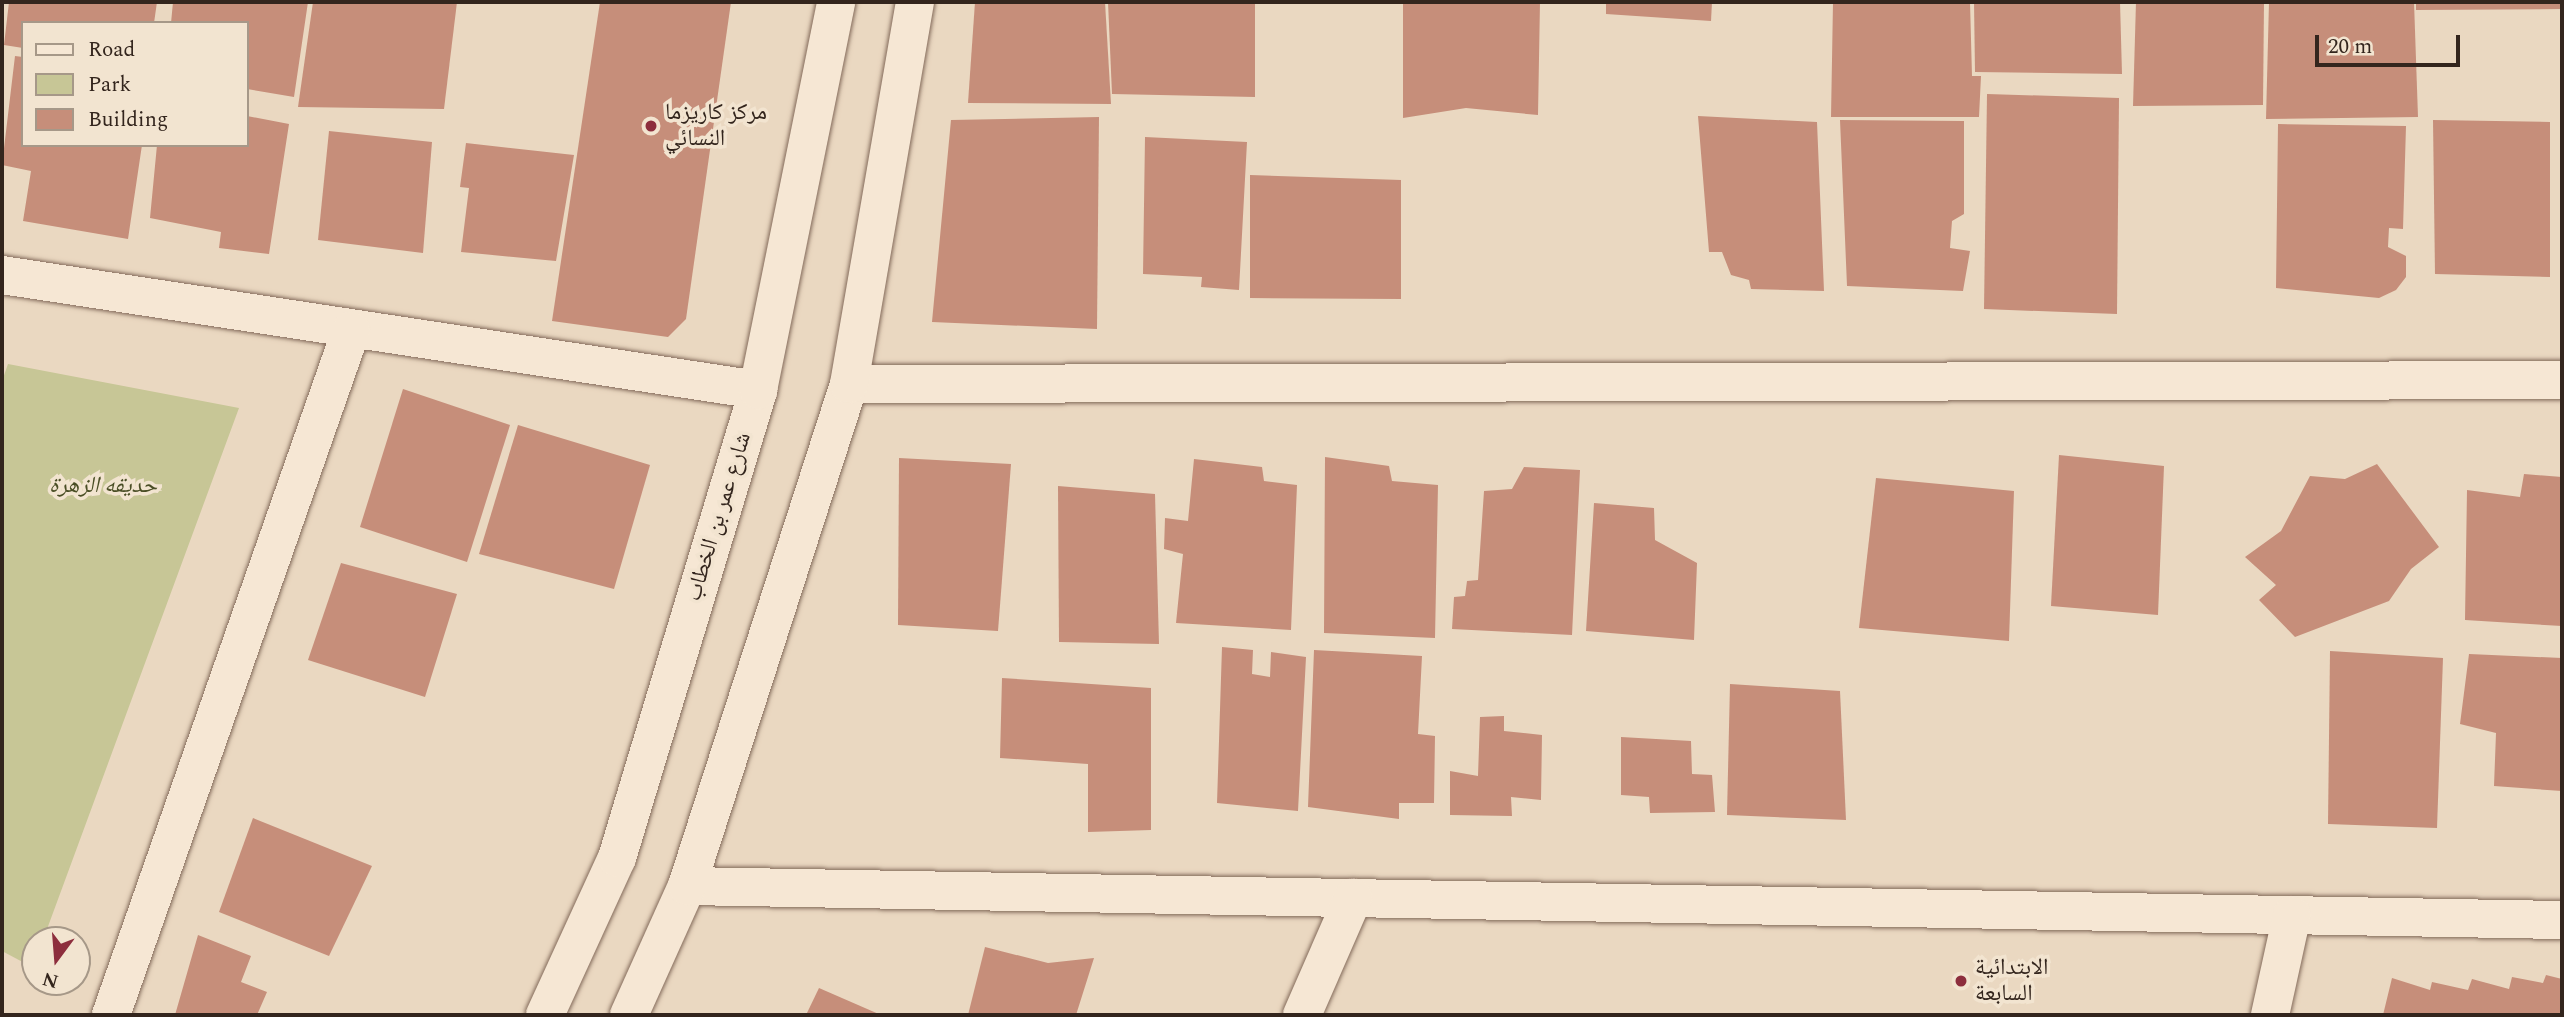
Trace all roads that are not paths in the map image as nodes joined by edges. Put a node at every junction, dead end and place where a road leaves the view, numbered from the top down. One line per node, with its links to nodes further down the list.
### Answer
1 (836, 2): 7 (street, شارع عمر بن الخطاب)
2 (915, 2): 6 (street)
3 (2, 275): 4 (street)
4 (351, 331): 7 (street); 12 (street)
5 (2562, 380): 6 (street)
6 (849, 384): 8 (street)
7 (758, 390): 13 (street, شارع عمر بن الخطاب)
8 (687, 886): 9 (street); 14 (street)
9 (1353, 898): 10 (street); 15 (street)
10 (2292, 915): 11 (street); 16 (street)
11 (2562, 920)
12 (111, 1015)
13 (545, 1015)
14 (629, 1015)
15 (1302, 1015)
16 (2270, 1015)

